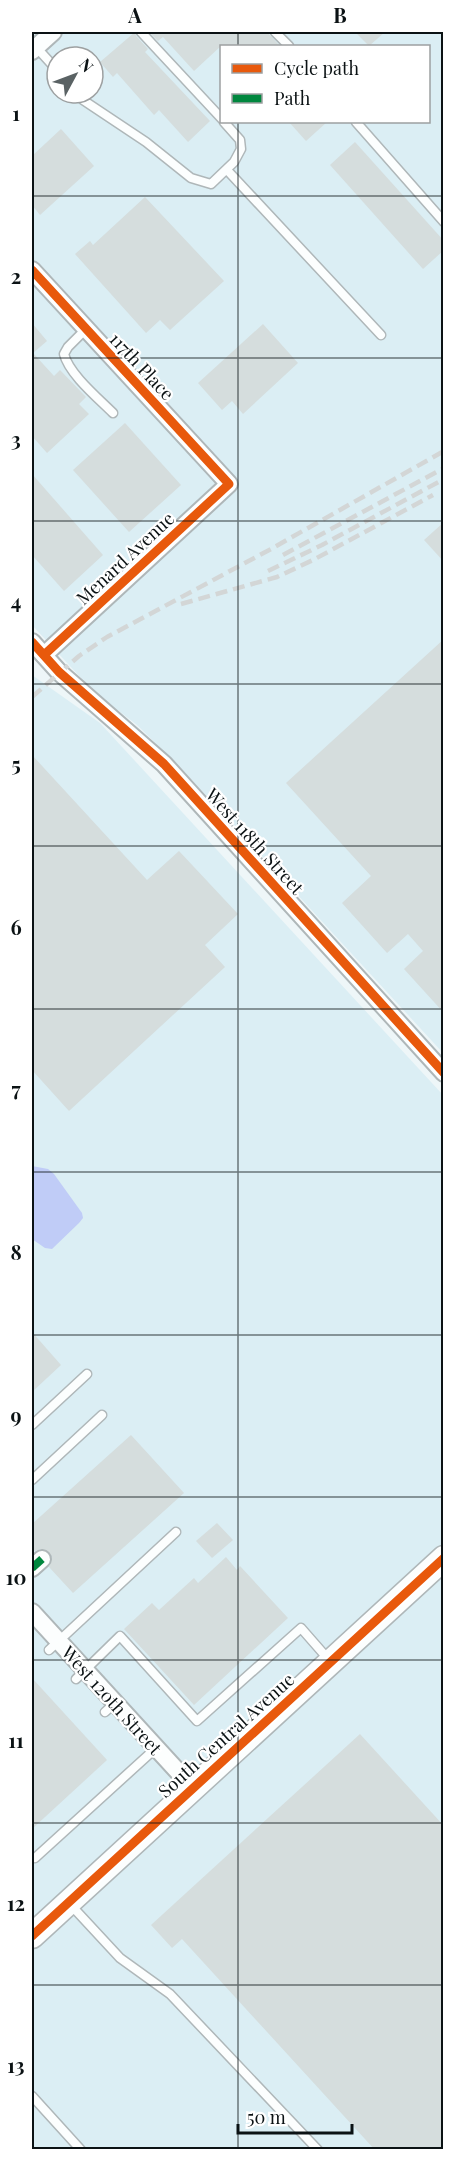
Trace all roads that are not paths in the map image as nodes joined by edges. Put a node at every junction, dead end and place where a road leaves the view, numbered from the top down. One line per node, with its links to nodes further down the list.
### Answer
1 (141, 32): 7 (lane)
2 (275, 32): 4 (lane)
3 (50, 33): 5 (street)
4 (288, 45)
5 (34, 49)
6 (90, 105): 10 (lane)
7 (220, 117)
8 (226, 123): 10 (lane)
9 (357, 123): 11 (lane)
10 (227, 170): 14 (lane)
11 (444, 222)
12 (32, 270): 13 (street, 117th Place)
13 (86, 329): 15 (lane); 16 (street, 117th Place)
14 (381, 335)
15 (113, 412)
16 (229, 484): 18 (street, Menard Avenue)
17 (32, 642): 18 (street, West 118th Street)
18 (44, 656): 19 (street, West 118th Street)
19 (444, 1073)
20 (87, 1374): 22 (lane)
21 (102, 1415): 23 (lane)
22 (32, 1425)
23 (32, 1480)
24 (176, 1532): 27 (lane)
25 (444, 1558): 28 (street, South Central Avenue)
26 (32, 1612): 27 (street, West 120th Street)
27 (54, 1646): 29 (street, West 120th Street)
28 (330, 1662): 29 (lane); 31 (street, South Central Avenue)
29 (81, 1675): 30 (street, West 120th Street)
30 (156, 1748): 31 (street, West 120th Street); 32 (lane)
31 (193, 1788): 33 (street, South Central Avenue)
32 (35, 1858)
33 (68, 1902): 34 (street, South Central Avenue); 37 (lane)
34 (36, 1928)
35 (32, 2096): 36 (lane)
36 (81, 2150)
37 (318, 2150)

